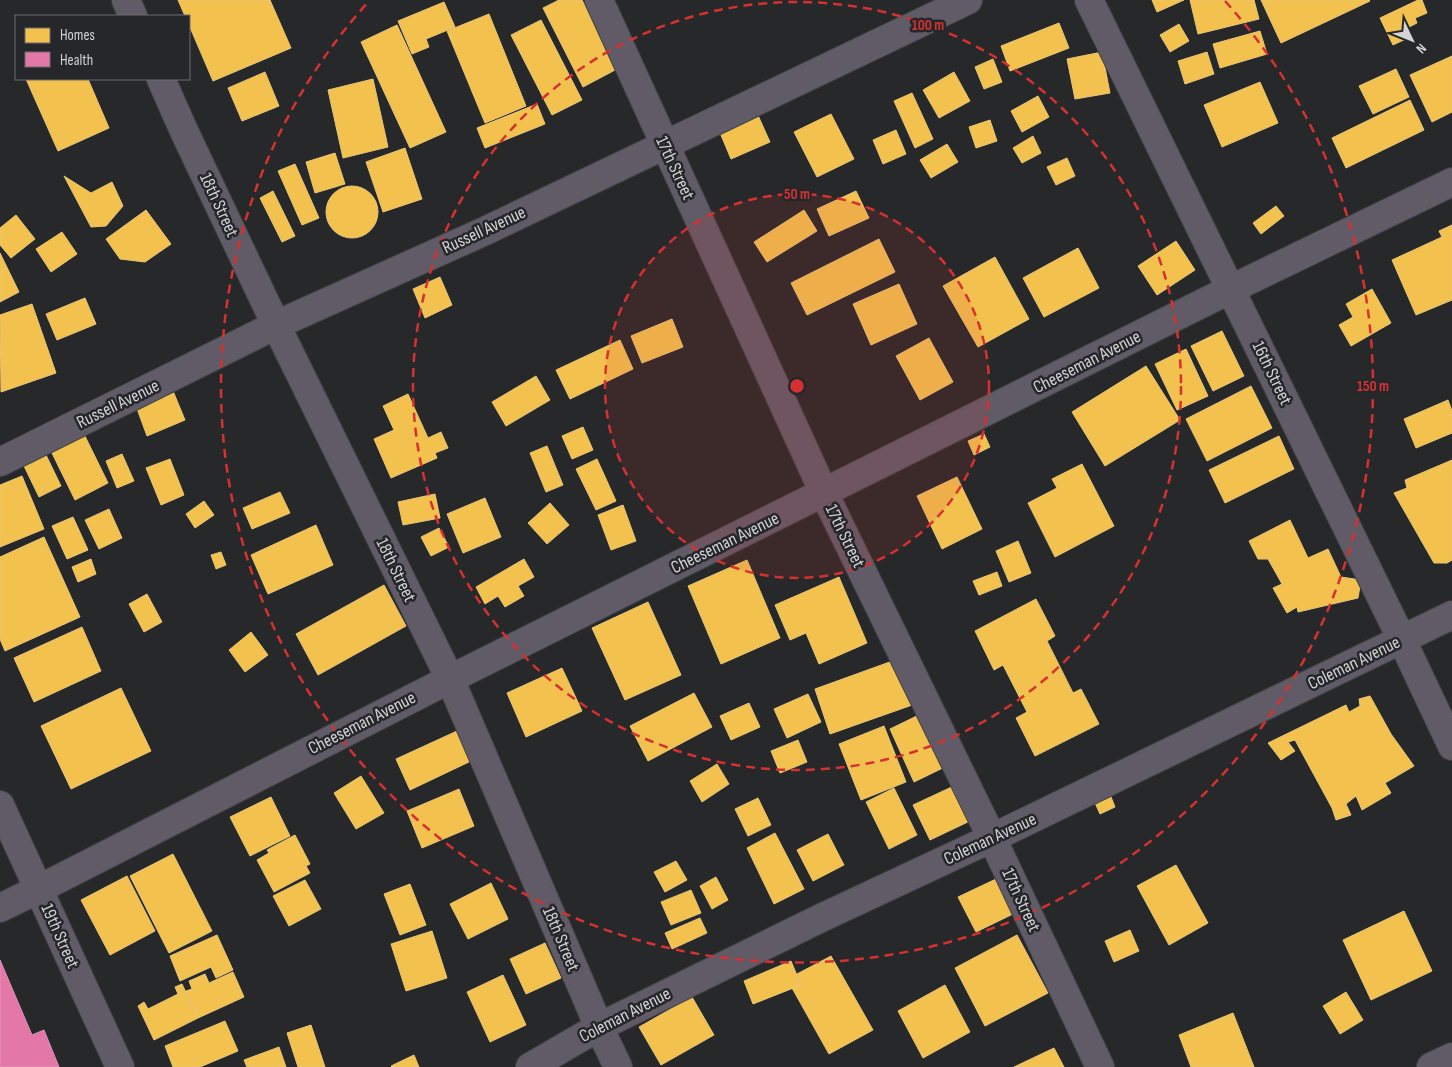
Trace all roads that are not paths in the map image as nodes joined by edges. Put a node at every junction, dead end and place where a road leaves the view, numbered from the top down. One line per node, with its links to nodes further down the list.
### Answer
1 (126, 0): 5 (street)
2 (599, 0): 7 (street, 17th Street)
3 (968, 0): 7 (street, Russell Avenue)
4 (1090, 0): 9 (street, 16th Street)
5 (133, 15)
6 (161, 80): 10 (street, 18th Street)
7 (665, 145): 10 (street, Russell Avenue); 12 (street, 17th Street)
8 (1452, 182): 9 (street, Cheeseman Avenue)
9 (1231, 290): 12 (street, Cheeseman Avenue); 14 (street, 16th Street)
10 (276, 326): 11 (street, Russell Avenue); 15 (street, 18th Street)
11 (0, 462)
12 (824, 493): 15 (street, Cheeseman Avenue); 18 (street, 17th Street)
13 (1452, 615): 14 (street, Coleman Avenue)
14 (1402, 640): 16 (street, 16th Street); 18 (street, Coleman Avenue)
15 (450, 679): 19 (street, Cheeseman Avenue); 21 (street, 18th Street)
16 (1452, 746)
17 (0, 805): 19 (street, 19th Street)
18 (992, 838): 21 (street, Coleman Avenue); 26 (street, 17th Street)
19 (39, 889): 20 (street, Cheeseman Avenue); 23 (street, 19th Street)
20 (0, 908)
21 (599, 1027): 24 (street, Coleman Avenue); 25 (street, 18th Street)
22 (1452, 1057): 27 (street)
23 (120, 1067)
24 (530, 1067)
25 (618, 1067)
26 (1100, 1067)
27 (1431, 1067)

